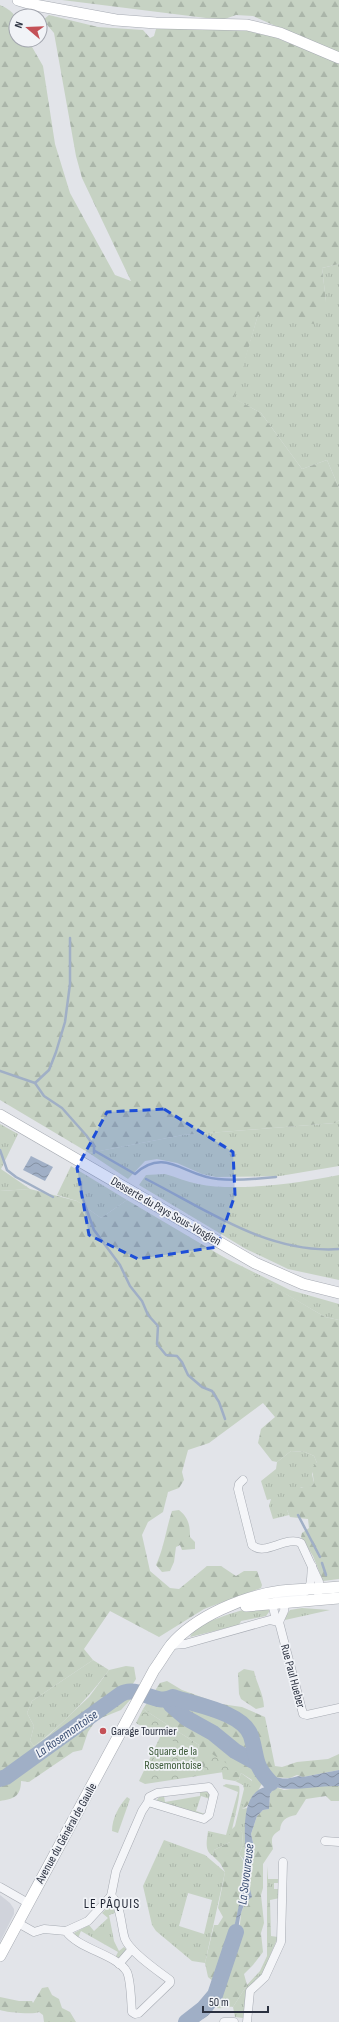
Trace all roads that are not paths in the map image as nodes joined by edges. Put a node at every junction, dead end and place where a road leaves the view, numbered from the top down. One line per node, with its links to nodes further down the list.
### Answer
1 (18, 0): 2 (main road)
2 (339, 58)
3 (0, 1115): 4 (main road, Desserte du Pays Sous-Vosgien)
4 (339, 1293)
5 (243, 1480): 6 (street)
6 (312, 1566): 8 (street); 9 (street)
7 (339, 1587): 8 (main road)
8 (320, 1589): 9 (main road); 11 (street)
9 (307, 1590): 12 (street); 13 (main road)
10 (339, 1598): 11 (main road)
11 (298, 1602): 12 (main road)
12 (275, 1604): 13 (main road); 14 (street); 14 (street)
13 (228, 1608): 15 (main road, Avenue du Général de Gaulle)
14 (279, 1622): 15 (street); 16 (street, Rue Paul Hueber)
15 (172, 1645): 23 (main road, Avenue du Général de Gaulle)
16 (339, 1708)
17 (148, 1802): 17 (street); 22 (street)
18 (325, 1841): 19 (street)
19 (339, 1842)
20 (283, 1862): 31 (street)
21 (0, 1887): 23 (street)
22 (111, 1896): 25 (street); 26 (street)
23 (28, 1903): 24 (main road, Avenue du Général de Gaulle)
24 (18, 1923): 25 (street); 27 (main road, Avenue du Général de Gaulle)
25 (66, 1931): 28 (street)
26 (132, 1949): 28 (street); 28 (street)
27 (0, 1956)
28 (119, 1964)
29 (224, 2022): 30 (street)
30 (234, 2022)
31 (246, 2022)

